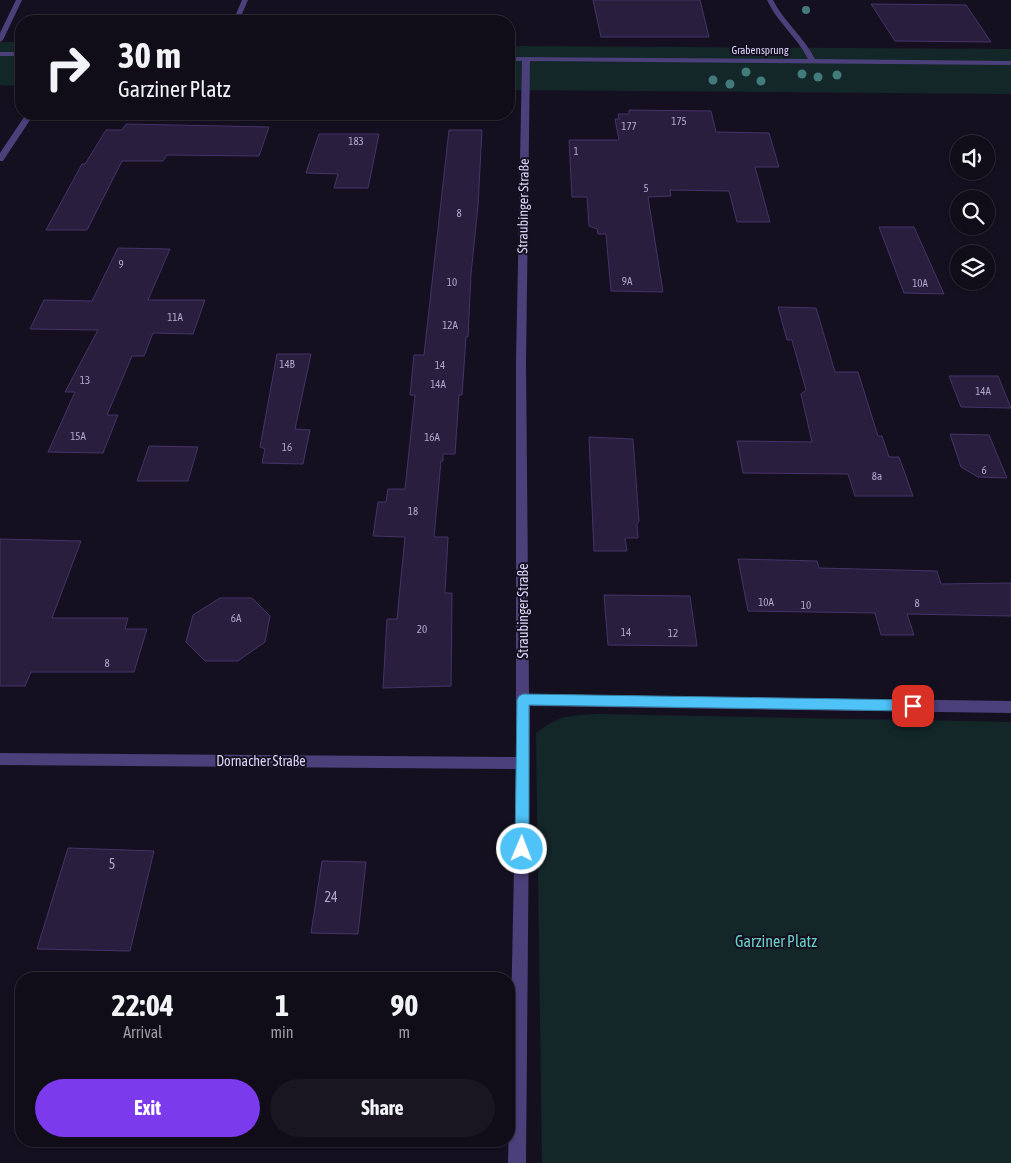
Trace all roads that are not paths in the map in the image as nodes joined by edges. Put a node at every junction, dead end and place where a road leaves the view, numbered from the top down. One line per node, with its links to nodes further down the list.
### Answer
1 (19, 0): 5 (street)
2 (245, 0): 4 (street)
3 (770, 0): 10 (street)
4 (239, 15)
5 (0, 40)
6 (0, 54): 7 (street)
7 (15, 54)
8 (515, 59): 9 (street, Grabensprung)
9 (526, 59): 10 (street, Grabensprung); 14 (street, Straubinger Straße)
10 (812, 61): 11 (street, Grabensprung)
11 (1011, 63)
12 (26, 120): 13 (street)
13 (0, 159)
14 (523, 700): 15 (street); 17 (street, Straubinger Straße)
15 (1011, 707)
16 (0, 759): 17 (street, Dornacher Straße)
17 (523, 763): 18 (street, Straubinger Straße)
18 (517, 1163)

